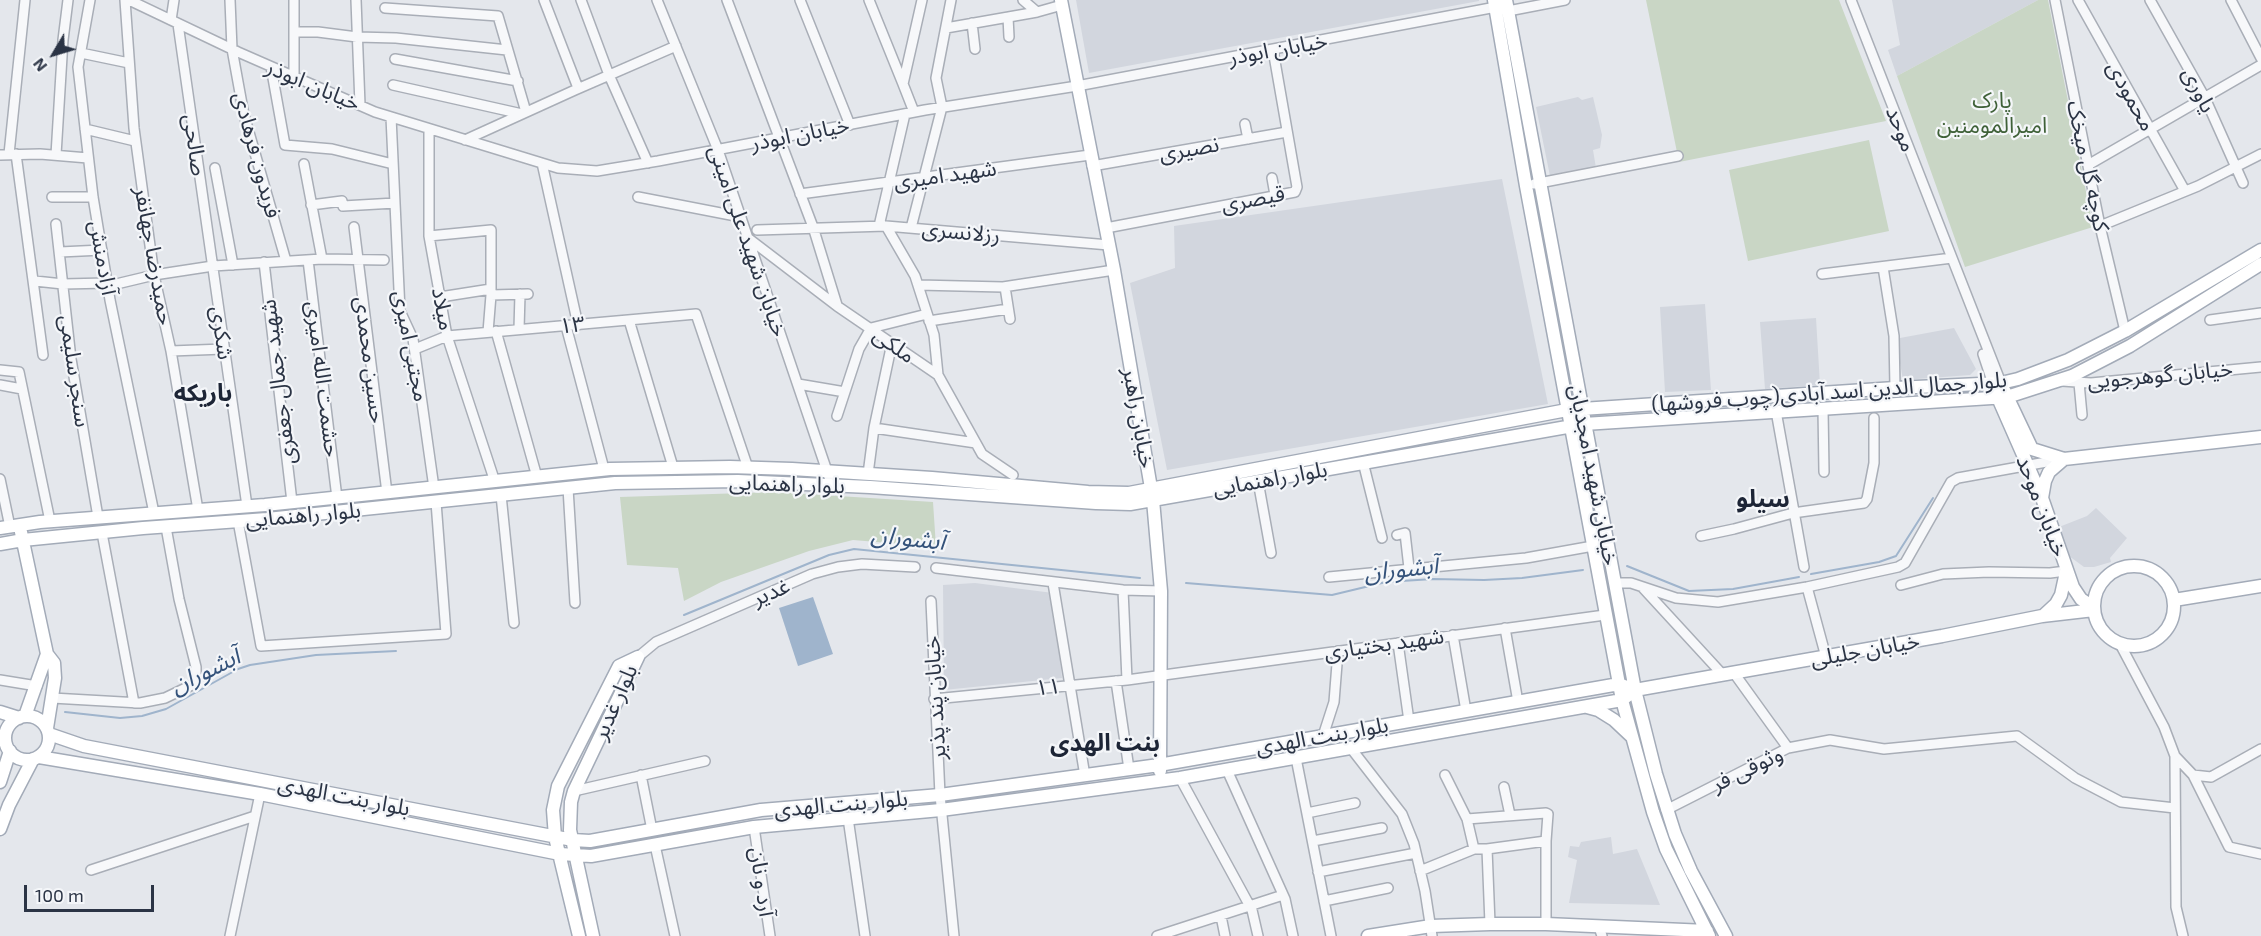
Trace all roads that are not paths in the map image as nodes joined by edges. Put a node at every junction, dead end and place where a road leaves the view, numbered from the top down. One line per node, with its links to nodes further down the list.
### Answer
1 (24, 0): 71 (street, سنجر سلیمی)
2 (68, 0): 72 (street)
3 (90, 0): 40 (street, آزادمنش)
4 (127, 0): 29 (street, خیابان ابوذر); 43 (street, حمیدرضا جهانفر)
5 (174, 0): 29 (street, صالحی)
6 (230, 0): 36 (street, فریدون فرهادی)
7 (294, 0): 32 (street)
8 (356, 0): 33 (street)
9 (544, 0): 52 (street)
10 (581, 0): 46 (street)
11 (657, 0): 35 (street, خیابان شهید علی امینی)
12 (727, 0): 65 (street)
13 (800, 0): 60 (street)
14 (868, 0): 49 (street)
15 (922, 0): 49 (street)
16 (951, 0): 31 (street)
17 (1023, 0): 27 (street)
18 (1565, 0): 25 (street, خیابان ابوذر)
19 (1851, 0): 112 (street, موحد)
20 (2055, 0): 80 (street, کوچه گل میخک)
21 (2078, 0): 62 (street, محمودی)
22 (2150, 0): 53 (street, یاوری)
23 (2231, 0): 41 (street)
24 (1062, 3): 27 (street); 51 (main road, خیابان راهبر)
25 (1502, 4): 39 (street, خیابان ابوذر); 86 (main road, خیابان شهید امجدیان); 88 (main road, خیابان شهید امجدیان)
26 (385, 8): 38 (street)
27 (1037, 12): 28 (street)
28 (1008, 17): 30 (street); 34 (street)
29 (174, 22): 36 (street, خیابان ابوذر); 120 (street, صالحی)
30 (972, 23): 31 (street); 37 (street)
31 (946, 28): 55 (street)
32 (294, 32): 33 (street); 47 (street)
33 (357, 37): 38 (street); 54 (street)
34 (1009, 37)
35 (676, 46): 46 (street); 69 (street, خیابان شهید علی امینی)
36 (232, 49): 45 (street, خیابان ابوذر); 117 (street, فریدون فرهادی)
37 (975, 49)
38 (507, 50): 48 (street)
39 (1273, 50): 51 (street, خیابان ابوذر); 64 (street, قیصری)
40 (81, 53): 43 (street); 61 (street, آزادمنش)
41 (2261, 58)
42 (395, 59): 48 (street)
43 (129, 63): 68 (street, حمیدرضا جهانفر)
44 (2261, 65): 53 (street)
45 (271, 67): 47 (street, خیابان ابوذر); 79 (street)
46 (609, 75): 52 (street); 77 (street)
47 (294, 78): 54 (street, خیابان ابوذر)
48 (518, 81): 56 (street)
49 (903, 84): 57 (street)
50 (393, 85): 56 (street)
51 (1077, 86): 55 (street, خیابان ابوذر); 75 (main road, خیابان راهبر)
52 (578, 88): 56 (street)
53 (2205, 98): 62 (street); 81 (street, یاوری)
54 (360, 105): 58 (street, خیابان ابوذر)
55 (942, 107): 57 (street, خیابان ابوذر); 83 (street)
56 (524, 113): 67 (street)
57 (910, 113): 60 (street, خیابان ابوذر); 85 (street)
58 (391, 117): 63 (street, خیابان ابوذر); 79 (street, مجتبی امیری)
59 (1245, 124): 66 (street)
60 (850, 125): 65 (street, خیابان ابوذر)
61 (85, 129): 68 (street); 74 (street, آزادمنش)
62 (2150, 129): 80 (street); 89 (street, محمودی)
63 (429, 130): 67 (street, خیابان ابوذر); 106 (street, میلاد)
64 (1287, 132): 66 (street, نصیری); 91 (street, قیصری)
65 (779, 138): 69 (street, خیابان ابوذر); 90 (street)
66 (1248, 139): 75 (street, نصیری)
67 (465, 140): 76 (street, خیابان ابوذر)
68 (135, 141): 125 (street, حمیدرضا جهانفر)
69 (718, 150): 77 (street, خیابان ابوذر); 97 (street, خیابان شهید علی امینی)
70 (2261, 154): 81 (street)
71 (8, 155): 72 (street); 126 (street, سنجر سلیمی)
72 (56, 155): 74 (street)
73 (1678, 156): 86 (street)
74 (88, 158): 93 (street, آزادمنش)
75 (1091, 160): 83 (street, شهید امیری); 104 (main road, خیابان راهبر)
76 (542, 163): 77 (street, خیابان ابوذر); 138 (street)
77 (648, 163)
78 (304, 164): 96 (street)
79 (393, 164): 95 (street, مجتبی امیری)
80 (2088, 165): 100 (street, کوچه گل میخک)
81 (2235, 167): 87 (street, یاوری); 89 (street)
82 (215, 168): 119 (street)
83 (924, 178): 85 (street, شهید امیری); 103 (street)
84 (1272, 178): 91 (street)
85 (890, 182): 90 (street, شهید امیری); 99 (street)
86 (1539, 183): 88 (street); 163 (main road, خیابان شهید امجدیان)
87 (2243, 183)
88 (1526, 186): 165 (main road, خیابان شهید امجدیان)
89 (2185, 191): 100 (street)
90 (800, 194): 101 (street)
91 (1275, 195): 104 (street, قیصری)
92 (52, 197): 93 (street)
93 (93, 197): 109 (street, آزادمنش)
94 (638, 197): 97 (street)
95 (395, 202): 96 (street); 148 (street, مجتبی امیری)
96 (311, 205): 113 (street)
97 (741, 217): 107 (street, خیابان شهید علی امینی)
98 (56, 224): 111 (street, سنجر سلیمی)
99 (883, 226): 101 (street, رزلانسری); 103 (street, رزلانسری); 129 (street)
100 (2100, 226): 143 (street, کوچه گل میخک)
101 (813, 227): 105 (street, رزلانسری); 133 (street)
102 (354, 228): 115 (street, حسین محمدی)
103 (911, 228): 108 (street, رزلانسری)
104 (1106, 228): 108 (main road, خیابان راهبر)
105 (757, 230)
106 (429, 236): 131 (street); 132 (street, میلاد)
107 (748, 238): 133 (street, ملکی); 156 (street, خیابان شهید علی امینی)
108 (1109, 245): 123 (main road, خیابان راهبر)
109 (102, 250): 111 (street); 128 (street, آزادمنش)
110 (2261, 250): 143 (main road, بلوار جمال الدین اسد آبادی(چوب فروشها))
111 (60, 252): 127 (street, سنجر سلیمی)
112 (1952, 258): 122 (street); 157 (street, موحد)
113 (322, 259): 114 (street); 115 (street)
114 (308, 260): 117 (street); 195 (street, حشمت الله امیری)
115 (358, 260): 116 (street); 192 (street, حسین محمدی)
116 (384, 260)
117 (286, 261): 118 (street)
118 (264, 262): 119 (street); 197 (street, شهید جمال جعفری)
119 (233, 265): 120 (street)
120 (213, 266): 125 (street); 146 (street, شکری)
121 (2260, 266): 154 (main road, بلوار جمال الدین اسد آبادی(چوب فروشها))
122 (1883, 267): 124 (street); 159 (street)
123 (1114, 270): 130 (street); 193 (main road, خیابان راهبر)
124 (1822, 274)
125 (154, 276): 128 (street); 147 (street, حمیدرضا جهانفر)
126 (35, 281): 127 (street); 149 (street, سنجر سلیمی)
127 (63, 284): 128 (street); 203 (street, سنجر سلیمی)
128 (107, 284): 201 (street, آزادمنش)
129 (918, 285): 130 (street); 135 (street)
130 (1005, 287): 135 (street)
131 (491, 292): 132 (street); 141 (street); 142 (street)
132 (440, 297): 144 (street, میلاد)
133 (837, 306): 140 (street, ملکی)
134 (2261, 313): 137 (street)
135 (928, 318): 140 (street); 153 (street)
136 (629, 320): 138 (street, ۱۳); 178 (street); 179 (street, ۱۳)
137 (2210, 320)
138 (578, 325): 139 (street, ۱۳)
139 (566, 326): 141 (street, ۱۳); 180 (street)
140 (871, 328): 145 (street, ملکی); 161 (street)
141 (519, 329): 142 (street, ۱۳)
142 (492, 331): 144 (street, ۱۳); 185 (street)
143 (2125, 331): 157 (main road, بلوار جمال الدین اسد آبادی(چوب فروشها))
144 (447, 336): 148 (street, ۱۳); 188 (street, میلاد)
145 (892, 343): 153 (street, ملکی); 172 (street)
146 (224, 349): 147 (street); 199 (street, شکری)
147 (171, 351): 200 (street, حمیدرضا جهانفر)
148 (415, 352): 150 (street, ۱۳); 190 (street, مجتبی امیری)
149 (43, 355)
150 (405, 358)
151 (2261, 367): 155 (street, خیابان گوهرجویی)
152 (0, 370): 160 (street)
153 (938, 375): 174 (street, ملکی)
154 (2059, 381): 155 (street, خیابان گوهرجویی); 162 (main road, بلوار جمال الدین اسد آبادی(چوب فروشها))
155 (2079, 382): 167 (street)
156 (798, 384): 161 (street); 181 (street, خیابان شهید علی امینی)
157 (1997, 384): 159 (main road, بلوار جمال الدین اسد آبادی(چوب فروشها)); 162 (main road)
158 (0, 385): 160 (street)
159 (1895, 388): 163 (main road, بلوار جمال الدین اسد آبادی(چوب فروشها))
160 (22, 389): 204 (street)
161 (845, 392): 168 (street)
162 (2002, 397): 164 (main road, بلوار جمال الدین اسد آبادی(چوب فروشها)); 175 (main road, خیابان موحد); 177 (main road, خیابان موحد)
163 (1581, 409): 165 (main road, بلوار جمال الدین اسد آبادی(چوب فروشها)); 170 (main road, خیابان شهید امجدیان)
164 (1823, 409): 166 (main road, بلوار جمال الدین اسد آبادی(چوب فروشها)); 182 (street)
165 (1568, 410): 171 (main road, خیابان شهید امجدیان); 193 (main road, بلوار راهنمایی)
166 (1776, 411): 170 (main road, بلوار جمال الدین اسد آبادی(چوب فروشها)); 202 (street)
167 (2082, 415)
168 (837, 416)
169 (1874, 418): 202 (street)
170 (1584, 424): 171 (main road, بلوار جمال الدین اسد آبادی(چوب فروشها)); 223 (main road, خیابان شهید امجدیان)
171 (1570, 426): 176 (main road, بلوار راهنمایی); 214 (main road, خیابان شهید امجدیان)
172 (874, 428): 174 (street); 183 (street)
173 (2261, 437): 175 (main road)
174 (976, 443): 184 (street, ملکی)
175 (2064, 459): 177 (street); 196 (main road)
176 (1363, 462): 187 (main road, بلوار راهنمایی); 211 (street)
177 (2029, 466): 196 (main road, خیابان موحد); 227 (street)
178 (673, 467): 179 (main road, بلوار راهنمایی); 180 (main road, بلوار راهنمایی)
179 (748, 468): 181 (main road, بلوار راهنمایی)
180 (604, 469): 185 (main road, بلوار راهنمایی)
181 (829, 472): 183 (main road, بلوار راهنمایی); 189 (street, خیابان شهید علی امینی)
182 (1824, 472)
183 (868, 474): 193 (main road, بلوار راهنمایی)
184 (1013, 475)
185 (537, 477): 188 (main road, بلوار راهنمایی)
186 (0, 479): 206 (street)
187 (1258, 481): 193 (main road, بلوار راهنمایی); 215 (street)
188 (495, 482): 190 (main road, بلوار راهنمایی)
189 (829, 485): 191 (main road, بلوار راهنمایی); 193 (main road, بلوار راهنمایی)
190 (434, 488): 192 (main road, بلوار راهنمایی)
191 (568, 488): 194 (main road, بلوار راهنمایی); 232 (street)
192 (387, 493): 195 (main road, بلوار راهنمایی)
193 (1152, 494): 229 (main road, خیابان راهبر)
194 (501, 495): 198 (main road, بلوار راهنمایی); 236 (street)
195 (337, 498): 197 (main road, بلوار راهنمایی)
196 (2042, 498): 220 (main road, خیابان موحد)
197 (292, 502): 199 (main road, بلوار راهنمایی)
198 (436, 502): 205 (main road, بلوار راهنمایی); 205 (street)
199 (247, 506): 200 (main road, بلوار راهنمایی)
200 (198, 510): 201 (main road, بلوار راهنمایی)
201 (154, 513): 203 (main road, بلوار راهنمایی)
202 (1793, 513): 210 (street); 217 (street)
203 (98, 517): 204 (main road, بلوار راهنمایی)
204 (50, 521): 206 (main road, بلوار راهنمایی)
205 (238, 521): 207 (main road, بلوار راهنمایی)
206 (10, 527): 212 (main road)
207 (166, 527): 208 (main road, بلوار راهنمایی); 258 (street)
208 (102, 533): 212 (main road, بلوار راهنمایی); 258 (street)
209 (1397, 535): 219 (street)
210 (1701, 536)
211 (1383, 538)
212 (23, 540): 213 (main road, بلوار راهنمایی); 242 (main road)
213 (0, 544)
214 (1593, 546): 219 (street); 234 (main road, خیابان شهید امجدیان)
215 (1271, 553)
216 (915, 567): 243 (street, غدیر)
217 (1804, 567)
218 (936, 568): 222 (street)
219 (1409, 568): 221 (street)
220 (2066, 571): 224 (street); 233 (main road, خیابان موحد); 235 (main road)
221 (1329, 577)
222 (1053, 583): 228 (street); 251 (street)
223 (1615, 583): 225 (street); 253 (main road, خیابان شهید امجدیان)
224 (1901, 585)
225 (1642, 586): 227 (street); 246 (street)
226 (2261, 586): 230 (main road)
227 (1807, 587): 244 (street)
228 (1123, 590): 229 (street); 248 (street)
229 (1161, 591): 245 (main road, خیابان راهبر)
230 (2174, 600): 233 (main road); 240 (main road)
231 (931, 601): 255 (street, خیابان پند پذیر)
232 (575, 603)
233 (2094, 609): 235 (main road, خیابان جلیلی); 240 (main road)
234 (1605, 615): 237 (street, شهید بختیاری); 250 (main road, خیابان شهید امجدیان)
235 (2042, 616): 244 (main road, خیابان جلیلی)
236 (514, 623)
237 (1506, 628): 238 (street, شهید بختیاری); 257 (street)
238 (1453, 635): 239 (street, شهید بختیاری); 260 (street)
239 (1398, 643): 241 (street, شهید بختیاری); 264 (street)
240 (2120, 644): 273 (street)
241 (1338, 651): 245 (street, شهید بختیاری); 267 (street)
242 (47, 654): 252 (main road); 254 (main road)
243 (638, 657): 288 (main road, بلوار غدیر); 304 (main road, بلوار غدیر)
244 (1826, 657): 246 (main road, خیابان جلیلی)
245 (1162, 674): 248 (street, ۱۱); 277 (main road, خیابان راهبر)
246 (1729, 674): 253 (main road, خیابان جلیلی); 271 (street)
247 (0, 680): 252 (street)
248 (1127, 680): 249 (street, ۱۱)
249 (1116, 681): 251 (street, ۱۱); 278 (street)
250 (1619, 684): 253 (main road); 256 (main road, خیابان شهید امجدیان); 257 (main road, بلوار بنت الهدی)
251 (1069, 685): 255 (street, ۱۱); 283 (street)
252 (37, 686): 263 (main road)
253 (1635, 690): 256 (main road); 294 (main road, خیابان شهید امجدیان)
254 (52, 698): 258 (street); 266 (main road)
255 (934, 699): 290 (street, خیابان پند پذیر)
256 (1622, 700): 259 (main road, بلوار بنت الهدی); 268 (main road, خیابان شهید امجدیان)
257 (1518, 702): 260 (main road, بلوار بنت الهدی)
258 (134, 703)
259 (1582, 706): 265 (main road, بلوار بنت الهدی); 268 (main road)
260 (1466, 711): 262 (main road, بلوار بنت الهدی)
261 (0, 712): 263 (main road)
262 (1443, 715): 264 (main road, بلوار بنت الهدی); 265 (main road)
263 (22, 717): 266 (main road); 269 (main road)
264 (1409, 721): 267 (main road, بلوار بنت الهدی)
265 (1445, 730): 270 (main road, بلوار بنت الهدی)
266 (48, 731): 274 (main road); 304 (main road, بلوار بنت الهدی)
267 (1323, 736): 277 (main road, بلوار بنت الهدی)
268 (1631, 736): 327 (main road, خیابان شهید امجدیان)
269 (5, 742): 274 (main road); 286 (main road)
270 (1350, 747): 275 (main road, بلوار بنت الهدی); 311 (street)
271 (1788, 748): 292 (street, وثوقی فر); 294 (street, وثوقی فر)
272 (2261, 749): 281 (street)
273 (2175, 756): 281 (street); 292 (street)
274 (36, 758): 289 (main road, بلوار بنت الهدی); 302 (main road)
275 (1296, 758): 279 (main road, بلوار بنت الهدی); 295 (street)
276 (705, 760): 282 (street)
277 (1160, 765): 278 (main road, بلوار بنت الهدی); 285 (main road, خیابان راهبر)
278 (1129, 769): 283 (main road, بلوار بنت الهدی)
279 (1227, 770): 284 (main road, بلوار بنت الهدی); 319 (street)
280 (1445, 775): 299 (street)
281 (2193, 775): 313 (street)
282 (641, 776): 288 (street); 303 (street)
283 (1085, 776): 290 (main road, بلوار بنت الهدی)
284 (1180, 778): 285 (main road, بلوار بنت الهدی); 321 (street)
285 (1162, 781): 293 (main road, بلوار بنت الهدی)
286 (0, 782)
287 (1504, 787): 296 (street)
288 (574, 791): 305 (main road, بلوار غدیر)
289 (260, 794): 297 (street); 312 (main road, بلوار بنت الهدی)
290 (940, 795): 293 (street, خیابان پند پذیر); 303 (main road, بلوار بنت الهدی)
291 (1355, 803): 295 (street)
292 (2175, 808): 342 (street)
293 (941, 810): 298 (main road, بلوار بنت الهدی); 334 (street, خیابان پند پذیر)
294 (1666, 810): 341 (main road, خیابان شهید امجدیان)
295 (1307, 813): 307 (street)
296 (1510, 815): 299 (street); 306 (street)
297 (255, 816): 315 (street); 328 (street)
298 (848, 818): 300 (main road, بلوار بنت الهدی); 333 (street)
299 (1467, 819): 309 (street)
300 (754, 827): 308 (main road, بلوار بنت الهدی); 332 (street, آرد و نان)
301 (1382, 828): 307 (street)
302 (0, 829)
303 (652, 830): 305 (main road, بلوار بنت الهدی)
304 (555, 837): 305 (main road, بلوار بنت الهدی); 312 (main road, بلوار غدیر)
305 (573, 840): 314 (main road, بلوار غدیر)
306 (1546, 841): 310 (street); 324 (street)
307 (1312, 842): 317 (street)
308 (655, 845): 314 (main road, بلوار بنت الهدی); 331 (street)
309 (1474, 849): 310 (street); 316 (street)
310 (1487, 849): 323 (street)
311 (1416, 853): 316 (street); 317 (street)
312 (560, 854): 314 (main road, بلوار بنت الهدی); 329 (main road, بلوار غدیر)
313 (2261, 854)
314 (576, 856): 330 (main road, بلوار غدیر)
315 (91, 870)
316 (1420, 871): 325 (street)
317 (1318, 872): 320 (street)
318 (1388, 888): 320 (street)
319 (1283, 895): 321 (street); 338 (street)
320 (1324, 901): 339 (street)
321 (1251, 907): 322 (street); 337 (street)
322 (1221, 916): 335 (street); 336 (street)
323 (1490, 924): 324 (main road); 325 (main road)
324 (1546, 924): 326 (main road)
325 (1431, 931): 340 (main road)
326 (1600, 932): 327 (main road)
327 (1708, 934)
328 (230, 936)
329 (579, 936)
330 (593, 936)
331 (675, 936)
332 (770, 936)
333 (866, 936)
334 (954, 936)
335 (1157, 936)
336 (1225, 936)
337 (1258, 936)
338 (1293, 936)
339 (1331, 936)
340 (1368, 936)
341 (1726, 936)
342 (2183, 936)

